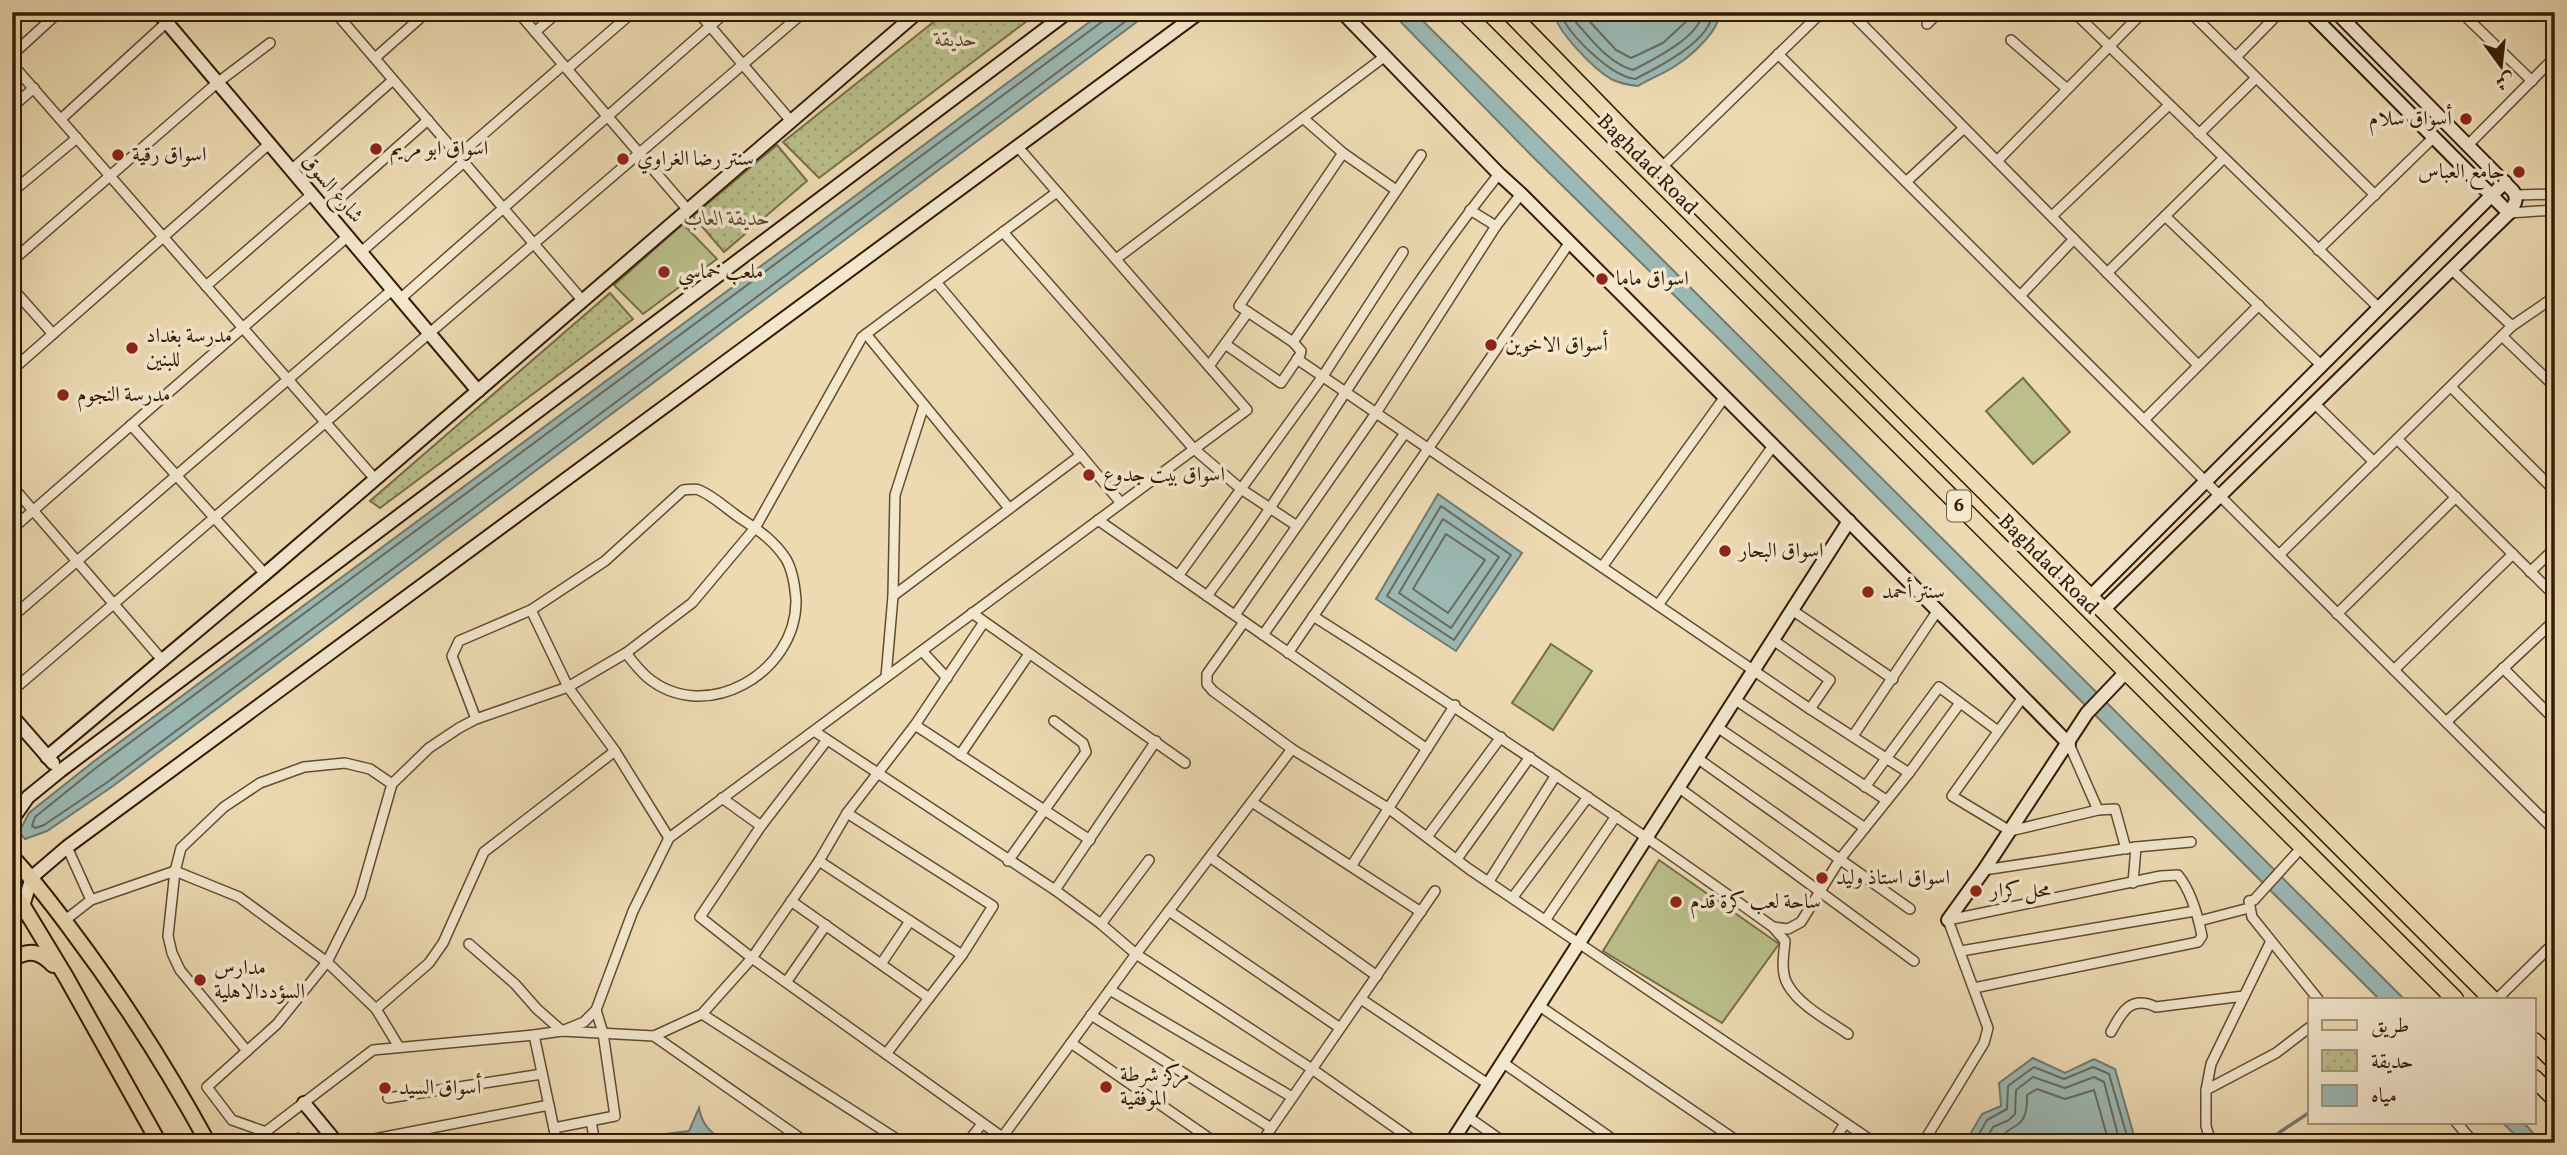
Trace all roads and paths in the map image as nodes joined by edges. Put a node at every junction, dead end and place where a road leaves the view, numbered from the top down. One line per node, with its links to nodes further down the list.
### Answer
1 (60, 12): 35 (street)
2 (158, 12): 27 (main road, شارع السوق)
3 (335, 12): 39 (street)
4 (427, 12): 39 (street)
5 (518, 12): 30 (street)
6 (558, 12): 30 (street)
7 (633, 12): 42 (street)
8 (698, 12): 29 (street)
9 (726, 12): 29 (street)
10 (804, 12): 41 (street)
11 (918, 12): 55 (main road)
12 (1068, 12): 237 (main road)
13 (1200, 12): 62 (main road)
14 (1342, 12): 36 (main road)
15 (1464, 12): 203 (highway, Baghdad Road / 6)
16 (1509, 12): 69 (highway, Baghdad Road / 6)
17 (1822, 12): 34 (street)
18 (1850, 12): 56 (street)
19 (1939, 12): 28 (street)
20 (2074, 12): 33 (street)
21 (2143, 12): 33 (street)
22 (2190, 12): 37 (street)
23 (2280, 12): 37 (street)
24 (2309, 12): 58 (main road)
25 (2461, 12): 45 (street)
26 (2343, 15): 61 (main road)
27 (166, 23): 46 (main road, شارع السوق); 53 (street)
28 (1927, 24)
29 (710, 27): 41 (street); 51 (street)
30 (535, 32): 42 (street)
31 (2011, 40): 48 (street)
32 (270, 43): 46 (street)
33 (2109, 47): 48 (street); 49 (street)
34 (1778, 54): 69 (street); 73 (street)
35 (12, 55)
36 (1384, 57): 52 (street); 71 (main road)
37 (2236, 57): 43 (street)
38 (2555, 57): 45 (street)
39 (375, 58): 44 (street)
40 (12, 64): 47 (street)
41 (743, 65): 55 (street); 63 (street)
42 (565, 67): 51 (street); 67 (street)
43 (2256, 78): 57 (street); 81 (street)
44 (393, 80): 54 (street); 70 (street)
45 (2532, 81): 61 (street)
46 (217, 83): 60 (main road, شارع السوق); 72 (street)
47 (34, 88): 50 (street); 53 (street)
48 (2067, 89): 68 (street)
49 (2169, 105): 57 (street); 90 (street)
50 (12, 107)
51 (608, 117): 63 (street); 84 (street)
52 (1303, 118): 64 (street); 102 (street)
53 (61, 119): 59 (street)
54 (428, 120): 67 (street); 88 (street)
55 (791, 121): 86 (main road)
56 (1964, 128): 68 (street); 73 (street)
57 (2199, 134): 66 (street)
58 (2434, 137): 81 (street); 82 (main road)
59 (77, 138): 72 (street); 76 (street)
60 (269, 144): 70 (main road, شارع السوق); 95 (street)
61 (2468, 145): 74 (main road)
62 (1017, 146): 77 (street); 265 (main road)
63 (639, 153): 86 (street); 98 (street)
64 (1343, 153): 75 (street); 115 (street)
65 (1421, 155): 75 (street)
66 (2224, 158): 91 (street); 99 (street)
67 (461, 159): 84 (street); 101 (street)
68 (1997, 161): 90 (street)
69 (1661, 168): 178 (highway, Baghdad Road / 6)
70 (291, 170): 80 (main road, شارع السوق)
71 (1499, 174): 78 (main road); 85 (street)
72 (110, 176): 95 (street); 103 (street)
73 (1906, 182): 110 (street)
74 (2505, 182): 82 (main road); 83 (main road)
75 (1396, 190): 122 (street)
76 (12, 192)
77 (1057, 192): 93 (street); 102 (street)
78 (1521, 194): 92 (street); 97 (main road)
79 (2555, 194): 83 (street)
80 (311, 195): 88 (main road, شارع السوق); 107 (street)
81 (2375, 195): 99 (street)
82 (2492, 195): 89 (main road); 114 (main road)
83 (2516, 195): 89 (main road)
84 (503, 208): 98 (street); 109 (street)
85 (1470, 209): 92 (street); 133 (street)
86 (688, 210): 111 (main road)
87 (2555, 210): 89 (street)
88 (325, 211): 94 (main road, شارع السوق)
89 (2509, 213): 104 (main road)
90 (2052, 216): 96 (street)
91 (2165, 216): 105 (street); 113 (street)
92 (1496, 226): 138 (street)
93 (1003, 232): 106 (street); 145 (street)
94 (347, 237): 101 (main road, شارع السوق); 117 (street)
95 (164, 238): 107 (street); 118 (street)
96 (2074, 239): 105 (street); 110 (street)
97 (1570, 242): 135 (main road); 146 (street)
98 (534, 244): 111 (street); 119 (street)
99 (2318, 250): 114 (street)
100 (1403, 252): 129 (street)
101 (360, 253): 109 (main road, شارع السوق)
102 (1116, 259): 127 (street)
103 (12, 261)
104 (2451, 269): 116 (street); 136 (main road)
105 (2108, 273): 125 (street)
106 (936, 282): 120 (street); 147 (street)
107 (206, 286): 117 (street)
108 (12, 288): 118 (street)
109 (396, 295): 119 (main road, شارع السوق); 130 (street)
110 (2020, 296): 139 (street)
111 (583, 301): 134 (main road)
112 (2555, 301): 116 (street)
113 (2259, 305): 125 (street); 126 (street)
114 (2379, 308): 126 (main road)
115 (1248, 312): 122 (street); 123 (street)
116 (2512, 326): 121 (street)
117 (243, 328): 130 (street); 141 (street)
118 (53, 334): 128 (street)
119 (429, 334): 134 (main road, شارع السوق); 140 (street)
120 (866, 334): 137 (street); 165 (street)
121 (2502, 336): 131 (street); 132 (street)
122 (1293, 342): 124 (street)
123 (1225, 344): 124 (street); 127 (street)
124 (1297, 359): 129 (street)
125 (2198, 365): 139 (street)
126 (2322, 365): 151 (main road)
127 (1209, 366): 145 (street)
128 (12, 370)
129 (1322, 376): 133 (street); 153 (street)
130 (288, 379): 140 (street); 149 (street)
131 (2451, 387): 143 (street); 154 (street)
132 (2555, 387)
133 (1345, 390): 138 (street); 158 (street)
134 (478, 391): 150 (main road)
135 (1724, 398): 144 (main road); 171 (street)
136 (2314, 403): 148 (street); 155 (main road)
137 (924, 405): 159 (street); 175 (street)
138 (1376, 412): 142 (street); 164 (street)
139 (2144, 420): 151 (street)
140 (326, 423): 150 (street); 161 (street)
141 (131, 425): 149 (street); 160 (street)
142 (1405, 433): 146 (street); 193 (street)
143 (2397, 439): 148 (street); 156 (street)
144 (1773, 446): 163 (main road); 180 (street)
145 (1195, 449): 153 (street); 157 (street)
146 (1428, 449): 171 (street); 188 (street)
147 (1081, 455): 157 (street); 159 (street)
148 (2374, 462): 169 (street)
149 (176, 475): 161 (street); 170 (street)
150 (375, 479): 173 (main road)
151 (2205, 482): 155 (street); 178 (main road)
152 (12, 486): 160 (street)
153 (1241, 489): 158 (street); 174 (street)
154 (2555, 491)
155 (2220, 496): 169 (street); 184 (main road)
156 (2456, 497): 168 (street); 186 (street)
157 (1121, 503): 162 (street)
158 (1271, 507): 164 (street); 176 (street)
159 (1009, 508): 175 (street)
160 (33, 511): 166 (street); 170 (street)
161 (215, 518): 173 (street); 179 (street)
162 (1098, 520): 174 (street); 185 (street)
163 (1849, 521): 182 (main road); 183 (main road)
164 (1297, 526): 187 (street)
165 (755, 528): 181 (street); 196 (street); 196 (street)
166 (12, 529)
167 (2555, 548): 172 (street)
168 (2513, 554): 172 (street); 202 (street)
169 (2279, 555): 186 (street)
170 (76, 561): 179 (street); 189 (street)
171 (1602, 567): 180 (street)
172 (2530, 572): 177 (street)
173 (265, 574): 199 (main road)
174 (1178, 576): 176 (street)
175 (893, 596): 204 (street)
176 (1207, 596): 187 (street)
177 (2555, 596)
178 (2090, 597): 184 (highway, Baghdad Road / 6)
179 (114, 604): 199 (street); 208 (street)
180 (1658, 605): 201 (street)
181 (531, 610): 207 (street); 215 (street)
182 (1792, 610): 194 (main road); 206 (street)
183 (1938, 610): 206 (street); 209 (main road)
184 (2103, 610): 324 (highway, Baghdad Road / 6)
185 (972, 614): 191 (street); 195 (street)
186 (2337, 614): 202 (street)
187 (1235, 615): 192 (street)
188 (1313, 616): 197 (street); 212 (street)
189 (12, 617)
190 (2555, 620): 200 (street)
191 (984, 622): 198 (street); 205 (street)
192 (1244, 622): 193 (street); 228 (street)
193 (1263, 635): 197 (street)
194 (1773, 640): 201 (main road); 213 (street)
195 (922, 651): 204 (street); 205 (street)
196 (626, 653): 207 (street)
197 (1288, 653): 229 (street)
198 (1030, 654): 226 (street); 231 (street)
199 (163, 661): 232 (main road)
200 (2503, 668): 216 (street); 218 (street)
201 (1753, 670): 210 (main road); 213 (street)
202 (2394, 670): 218 (street)
203 (2126, 672): 227 (main road); 267 (highway, Baghdad Road / 6)
204 (886, 677): 221 (street)
205 (947, 678): 219 (street)
206 (1893, 679): 223 (street)
207 (568, 687): 215 (street); 230 (street)
208 (12, 691)
209 (2023, 697): 222 (street); 227 (main road)
210 (1734, 699): 220 (main road); 243 (street)
211 (1960, 703): 222 (street); 235 (street); 238 (street)
212 (1455, 705): 224 (street); 229 (street)
213 (1810, 709): 223 (street)
214 (12, 716): 232 (main road)
215 (476, 719): 241 (street)
216 (2555, 720)
217 (1054, 721): 249 (street)
218 (2446, 722): 255 (street)
219 (915, 725): 231 (street); 239 (street)
220 (1717, 727): 234 (main road); 257 (street)
221 (814, 731): 225 (street); 245 (street)
222 (1998, 731): 258 (street)
223 (1853, 736): 235 (street)
224 (1501, 737): 233 (street); 261 (street)
225 (827, 740): 239 (street); 256 (street)
226 (1157, 741): 236 (street); 263 (street)
227 (2069, 744): 250 (street); 258 (main road)
228 (1292, 749): 247 (street); 248 (street)
229 (1427, 749): 248 (street)
230 (615, 751): 262 (street); 328 (street)
231 (960, 755): 249 (street)
232 (47, 757): 237 (main road)
233 (1530, 757): 240 (street); 270 (street)
234 (1697, 758): 242 (main road); 271 (street)
235 (1887, 759): 238 (street); 243 (street)
236 (1185, 763)
237 (60, 771): 254 (main road)
238 (1909, 773): 246 (street)
239 (877, 775): 252 (street); 273 (street)
240 (1556, 775): 244 (street); 279 (street)
241 (392, 784): 277 (street); 313 (street)
242 (1678, 787): 260 (main road); 283 (street)
243 (1865, 787): 246 (street)
244 (1588, 797): 253 (street); 285 (street)
245 (722, 798): 256 (street); 262 (street)
246 (1886, 800): 257 (street)
247 (1252, 802): 269 (street); 275 (street)
248 (1388, 808): 261 (street); 275 (street)
249 (1043, 809): 263 (street); 273 (street)
250 (2098, 810): 258 (street); 266 (street)
251 (2555, 810): 255 (street)
252 (848, 813): 272 (street); 309 (street)
253 (1616, 816): 260 (street); 294 (street)
254 (12, 820)
255 (2544, 820): 259 (street)
256 (761, 826): 310 (street)
257 (1865, 828): 271 (street)
258 (2010, 831): 276 (main road)
259 (2555, 831)
260 (1646, 836): 302 (street); 304 (main road)
261 (1427, 837): 270 (street)
262 (669, 838): 329 (street)
263 (1090, 840): 281 (street)
264 (2191, 842): 266 (street)
265 (66, 847): 278 (main road); 286 (street)
266 (2131, 848): 276 (street); 280 (street)
267 (2297, 852): 288 (street); 323 (highway, Baghdad Road / 6)
268 (12, 857): 278 (main road)
269 (1210, 857): 291 (street); 315 (street)
270 (1457, 859): 279 (street)
271 (1840, 859): 283 (street); 290 (street)
272 (819, 860): 287 (street); 297 (street)
273 (1008, 860): 281 (street)
274 (1149, 860): 299 (street)
275 (1352, 865): 293 (street)
276 (1984, 870): 295 (main road)
277 (175, 871): 286 (street); 313 (street); 343 (street)
278 (32, 877): 289 (main road); 296 (main road)
279 (1489, 881): 285 (street)
280 (2133, 883): 292 (street); 295 (street)
281 (1055, 890): 299 (street)
282 (1436, 891): 293 (street)
283 (1821, 891): 302 (street); 312 (street)
284 (12, 892): 289 (main road)
285 (1513, 898): 294 (street)
286 (91, 900): 296 (street)
287 (791, 901): 301 (street); 310 (street)
288 (2251, 904): 298 (street); 303 (street)
289 (23, 906): 300 (main road); 316 (main road)
290 (1910, 909)
291 (1169, 911): 308 (street); 332 (street)
292 (2194, 911): 298 (street); 307 (street)
293 (1421, 912): 315 (street)
294 (1546, 919): 304 (street)
295 (1948, 920): 307 (street)
296 (64, 921): 367 (main road)
297 (911, 921): 309 (street); 314 (street)
298 (2199, 921): 318 (street)
299 (1101, 924): 308 (street)
300 (12, 925)
301 (826, 925): 314 (street); 317 (street)
302 (1773, 927): 337 (street)
303 (2271, 941): 320 (street); 322 (street)
304 (1578, 942): 327 (main road); 359 (street)
305 (2555, 942): 325 (street)
306 (469, 944): 334 (street)
307 (1961, 951): 318 (street)
308 (1136, 954): 319 (street); 347 (street)
309 (962, 955): 321 (street)
310 (752, 958): 317 (street); 330 (street)
311 (12, 959): 316 (main road)
312 (1914, 961)
313 (327, 962): 328 (street); 343 (street)
314 (881, 964): 321 (street)
315 (1377, 976): 326 (street)
316 (66, 977): 366 (main road)
317 (787, 981): 344 (street)
318 (1975, 988): 385 (street)
319 (1110, 990): 331 (street); 352 (street)
320 (2244, 996): 335 (street); 351 (street)
321 (929, 998): 344 (street)
322 (2317, 998)
323 (2454, 998)
324 (2494, 998)
325 (2496, 998)
326 (1361, 999): 332 (street); 350 (street)
327 (1538, 1005): 345 (main road); 382 (street)
328 (376, 1009): 342 (street)
329 (596, 1010): 334 (street); 336 (street)
330 (702, 1014): 339 (street); 374 (street)
331 (1091, 1015): 340 (street); 363 (street)
332 (1340, 1028): 347 (street)
333 (2308, 1029): 351 (street)
334 (562, 1031): 336 (street); 338 (street)
335 (2111, 1032)
336 (603, 1033): 339 (street); 358 (street)
337 (1848, 1034)
338 (534, 1035): 342 (street); 348 (street)
339 (654, 1036): 373 (street)
340 (1071, 1043): 365 (street); 376 (street)
341 (2536, 1043): 346 (highway)
342 (399, 1047): 355 (street)
343 (247, 1051): 364 (street)
344 (886, 1054): 360 (street)
345 (1502, 1062): 350 (main road); 381 (street)
346 (2555, 1062)
347 (1312, 1069): 352 (street); 378 (street)
348 (542, 1074): 353 (street); 356 (street)
349 (2536, 1080): 354 (highway)
350 (1488, 1084): 357 (main road)
351 (2206, 1090): 386 (street)
352 (1292, 1097): 363 (street)
353 (388, 1098)
354 (2555, 1099)
355 (303, 1103): 364 (street); 369 (main road)
356 (549, 1105): 362 (street); 370 (street)
357 (1468, 1117): 379 (main road); 380 (street)
358 (591, 1121): 362 (street); 372 (street)
359 (1845, 1123): 383 (street); 384 (street)
360 (982, 1124): 365 (street); 375 (street)
361 (2458, 1124): 388 (street)
362 (554, 1128): 371 (street)
363 (1271, 1128): 377 (street)
364 (266, 1132): 368 (street)
365 (1000, 1140)
366 (159, 1143)
367 (208, 1143)
368 (251, 1143)
369 (337, 1143)
370 (354, 1143)
371 (557, 1143)
372 (595, 1143)
373 (807, 1143)
374 (903, 1143)
375 (967, 1143)
376 (1216, 1143)
377 (1261, 1143)
378 (1417, 1143)
379 (1451, 1143)
380 (1505, 1143)
381 (1618, 1143)
382 (1740, 1143)
383 (1833, 1143)
384 (1875, 1143)
385 (1923, 1143)
386 (2211, 1143)
387 (2462, 1143): 388 (street)
388 (2473, 1143)

